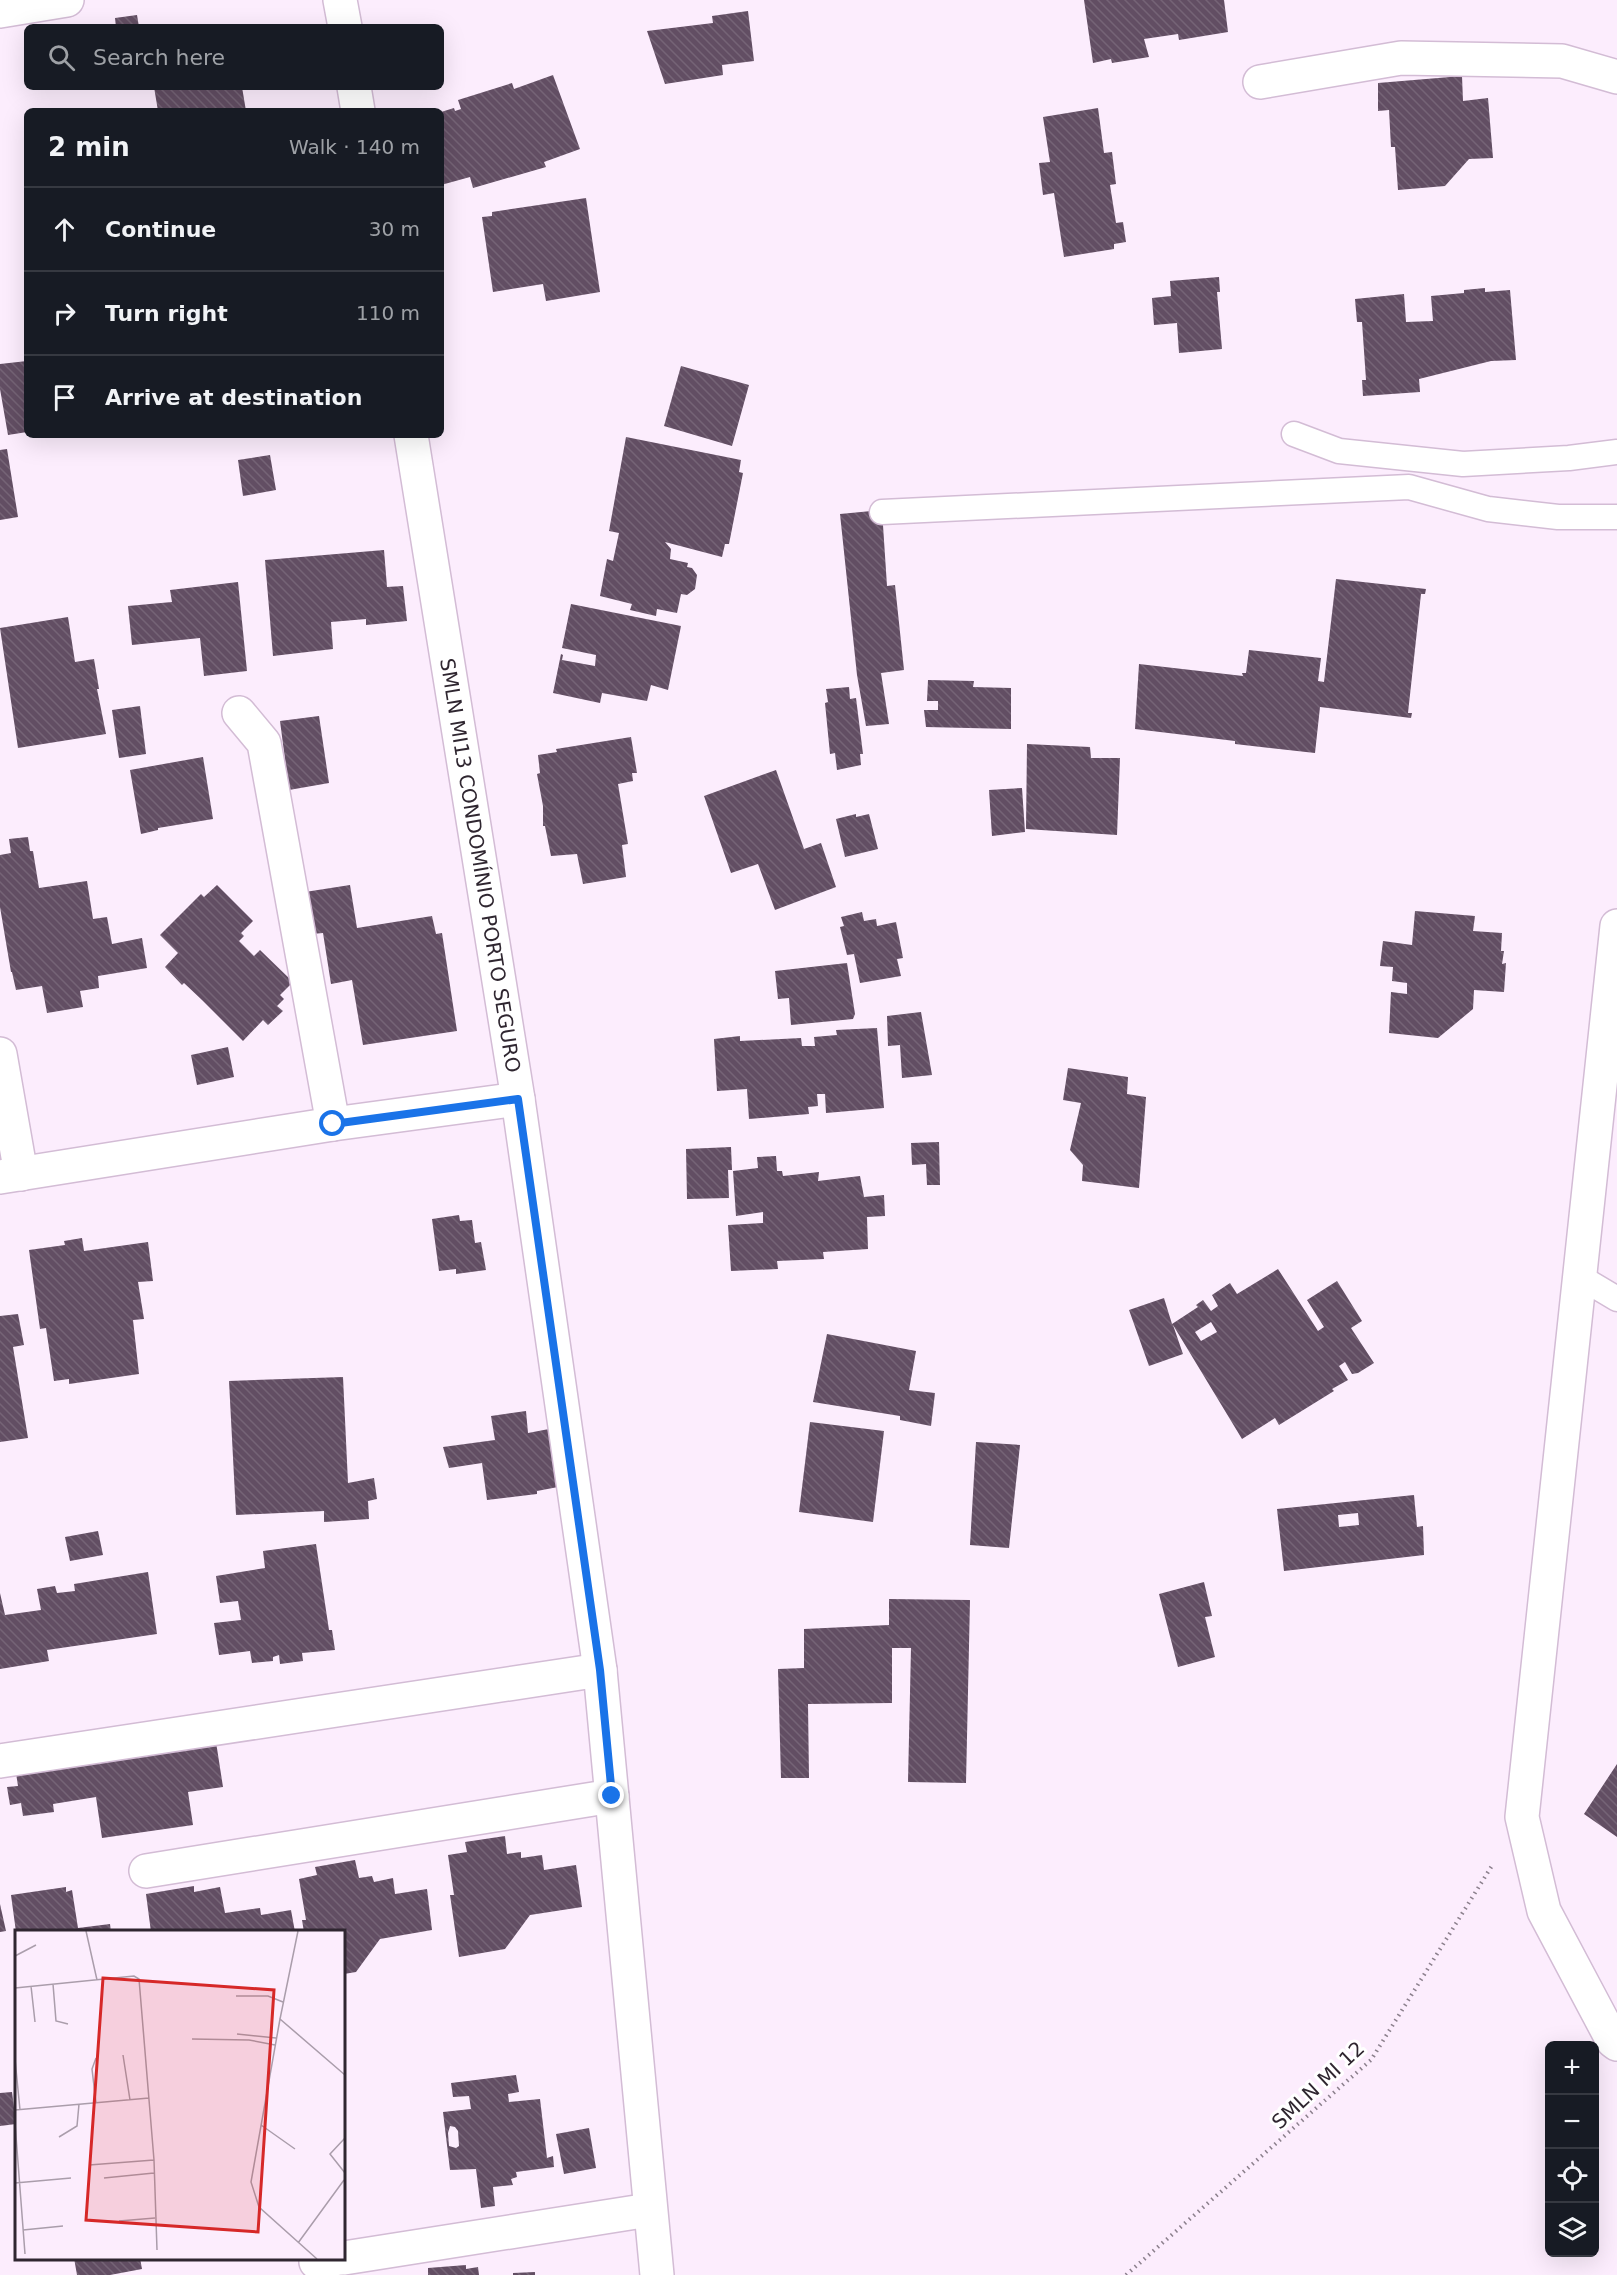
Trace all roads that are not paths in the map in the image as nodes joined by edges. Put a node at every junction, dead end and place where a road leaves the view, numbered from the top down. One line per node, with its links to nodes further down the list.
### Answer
1 (67, 0): 3 (street)
2 (340, 0): 4 (street)
3 (0, 11)
4 (344, 24)
5 (1617, 77): 6 (street)
6 (1260, 82)
7 (354, 90): 8 (street)
8 (358, 108)
9 (1294, 434): 11 (lane)
10 (411, 438): 17 (street, SMLN MI13 CONDOMÍNIO PORTO SEGURO)
11 (1617, 452)
12 (882, 512): 13 (lane)
13 (1617, 517)
14 (239, 713): 18 (street)
15 (1617, 926): 20 (street)
16 (0, 1054): 19 (street)
17 (518, 1099): 18 (street, SMLN MI13 CONDOMÍNIO PORTO SEGURO); 22 (street)
18 (333, 1124): 19 (street, SMLN MI13 CONDOMÍNIO PORTO SEGURO)
19 (11, 1176)
20 (1580, 1277): 21 (lane); 26 (street)
21 (1617, 1299)
22 (600, 1670): 23 (street); 24 (street)
23 (0, 1761)
24 (612, 1796): 25 (street); 27 (street)
25 (146, 1871)
26 (1617, 2044)
27 (649, 2210): 28 (street); 29 (street)
28 (345, 2258)
29 (657, 2275)

